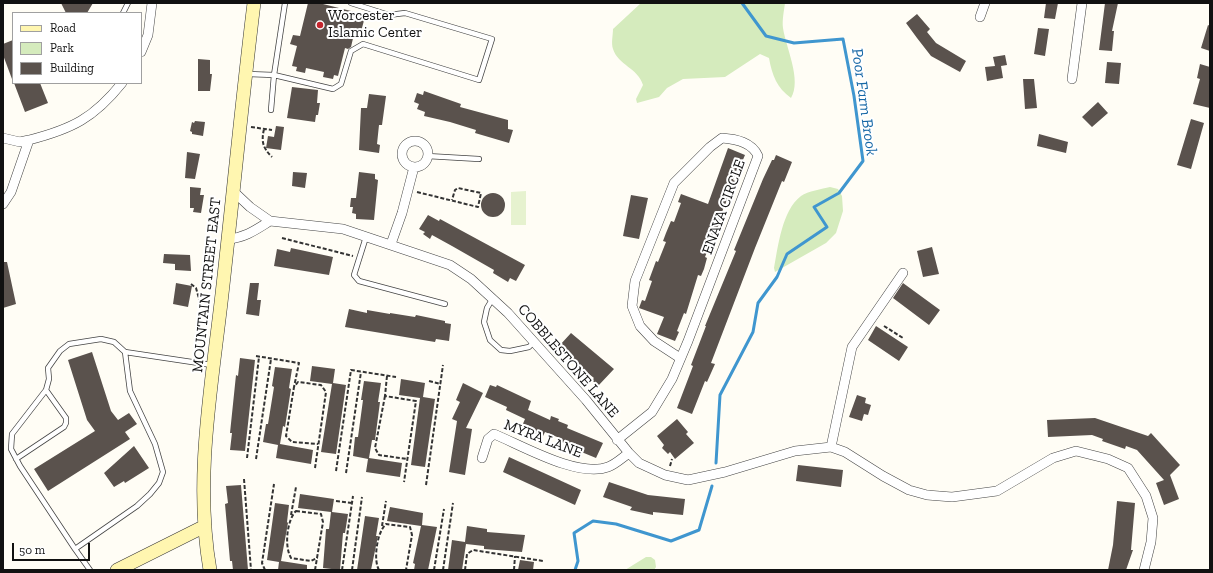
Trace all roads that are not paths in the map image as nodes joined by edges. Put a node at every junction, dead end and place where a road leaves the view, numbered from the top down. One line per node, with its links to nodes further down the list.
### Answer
1 (128, 3): 8 (lane)
2 (152, 3): 10 (street)
3 (254, 3): 11 (main road, MOUNTAIN STREET EAST)
4 (285, 3): 12 (lane)
5 (351, 3): 12 (lane)
6 (984, 3): 9 (street)
7 (1082, 3): 13 (street)
8 (124, 12)
9 (980, 17)
10 (142, 50)
11 (246, 74): 12 (lane); 21 (main road, MOUNTAIN STREET EAST)
12 (274, 75): 15 (lane)
13 (1072, 79)
14 (120, 84): 17 (street)
15 (271, 110)
16 (3, 138): 17 (street)
17 (29, 140): 22 (street)
18 (427, 156): 19 (lane); 20 (street); 20 (street)
19 (479, 159)
20 (414, 167): 26 (street)
21 (233, 191): 23 (street, COBBLESTONE LANE); 25 (main road, MOUNTAIN STREET EAST)
22 (3, 204)
23 (270, 221): 24 (street, COBBLESTONE LANE); 25 (street)
24 (366, 237): 26 (street, COBBLESTONE LANE); 29 (lane)
25 (228, 239): 33 (main road, MOUNTAIN STREET EAST)
26 (391, 244): 28 (street, COBBLESTONE LANE)
27 (903, 273): 36 (street)
28 (493, 298): 30 (street, COBBLESTONE LANE); 30 (lane)
29 (444, 304)
30 (534, 342): 35 (street, COBBLESTONE LANE)
31 (125, 352): 33 (lane); 34 (lane); 41 (lane)
32 (680, 358): 32 (street, ENAYA CIRCLE); 35 (street, ENAYA CIRCLE)
33 (214, 366): 40 (main road, MOUNTAIN STREET EAST)
34 (46, 390): 39 (lane); 39 (lane)
35 (618, 440): 37 (street, COBBLESTONE LANE)
36 (831, 447): 37 (street, COBBLESTONE LANE); 45 (street, COBBLESTONE LANE)
37 (629, 453): 38 (street, MYRA LANE)
38 (482, 458)
39 (16, 459): 41 (lane)
40 (205, 526): 43 (main road); 44 (main road, MOUNTAIN STREET EAST)
41 (75, 548): 42 (lane)
42 (90, 570)
43 (118, 570)
44 (210, 570)
45 (1144, 570)

